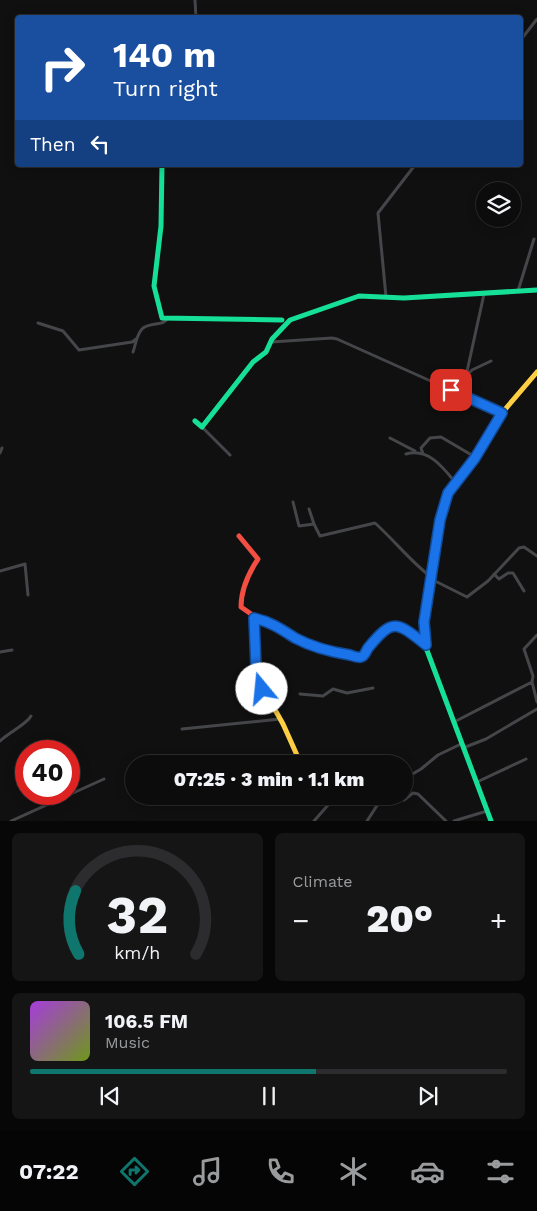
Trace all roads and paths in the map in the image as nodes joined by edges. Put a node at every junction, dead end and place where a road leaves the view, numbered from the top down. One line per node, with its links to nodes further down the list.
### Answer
1 (195, 0): 2 (street)
2 (196, 15)
3 (537, 19): 4 (street)
4 (523, 37)
5 (162, 167): 12 (street)
6 (413, 167): 11 (street)
7 (534, 239): 9 (street)
8 (537, 290): 9 (street)
9 (518, 291): 10 (street)
10 (484, 294): 11 (street); 18 (street)
11 (386, 297): 16 (street)
12 (167, 319): 13 (street); 15 (street)
13 (282, 320)
14 (38, 323): 15 (street)
15 (136, 339): 17 (street)
16 (271, 342): 20 (street); 22 (street)
17 (133, 352)
18 (491, 361)
19 (536, 375): 20 (street)
20 (502, 413): 30 (street)
21 (195, 421): 22 (street)
22 (202, 427): 29 (street)
23 (390, 438): 25 (street)
24 (2, 448): 26 (street)
25 (416, 452): 27 (street); 28 (street)
26 (0, 453)
27 (406, 454)
28 (423, 454): 30 (street); 31 (street)
29 (230, 455)
30 (475, 458): 31 (street)
31 (455, 482): 39 (street)
32 (293, 502): 34 (street)
33 (309, 509): 34 (street)
34 (314, 524): 39 (street)
35 (240, 536): 42 (street)
36 (537, 556): 38 (street)
37 (0, 571): 41 (street)
38 (494, 574): 39 (street); 40 (street)
39 (431, 578): 44 (street)
40 (524, 591)
41 (28, 595)
42 (254, 618): 44 (street); 55 (street)
43 (537, 635): 48 (street)
44 (426, 645): 56 (street)
45 (12, 650): 46 (street)
46 (0, 652)
47 (537, 673): 48 (street)
48 (533, 676): 49 (street)
49 (532, 682): 52 (street); 56 (street)
50 (372, 688): 51 (street)
51 (300, 694)
52 (537, 702)
53 (537, 709): 59 (street)
54 (31, 716): 58 (street)
55 (280, 719): 57 (street); 60 (street)
56 (454, 722): 59 (street)
57 (182, 729)
58 (0, 740)
59 (462, 746): 62 (street); 64 (street)
60 (297, 755)
61 (526, 759): 64 (street)
62 (413, 774)
63 (104, 779): 69 (street)
64 (477, 782): 68 (street)
65 (413, 794): 72 (street)
66 (328, 805): 70 (street)
67 (377, 805): 71 (street)
68 (487, 811): 73 (street); 74 (street)
69 (11, 821)
70 (314, 821)
71 (367, 821)
72 (446, 821)
73 (454, 821)
74 (491, 821)

